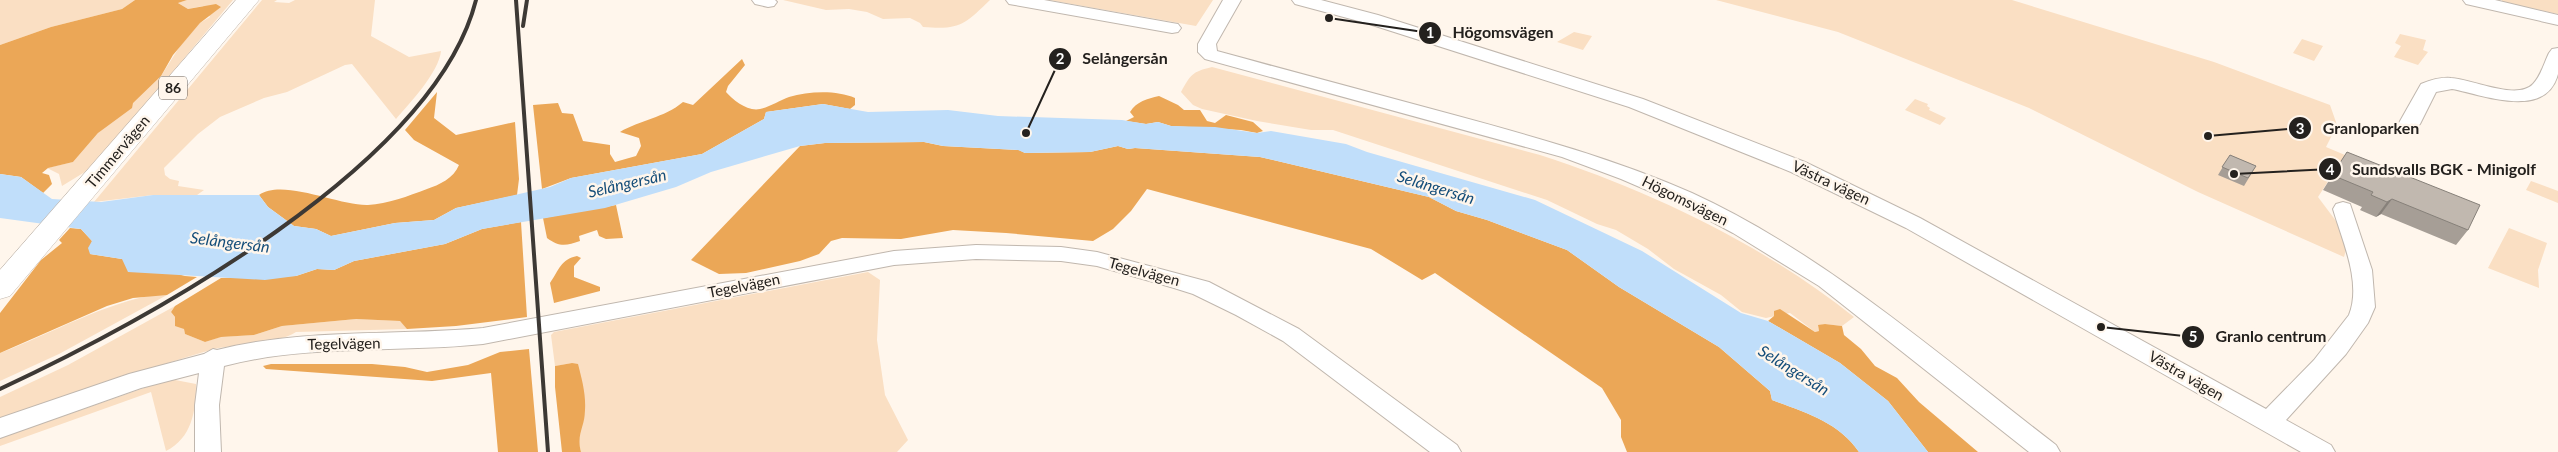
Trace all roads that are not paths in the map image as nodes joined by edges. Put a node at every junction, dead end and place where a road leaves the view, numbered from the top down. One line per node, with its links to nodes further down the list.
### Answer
1 (248, 0): 11 (main road, Timmervägen / 86)
2 (1015, 0): 7 (street)
3 (1232, 0): 19 (street, Högomsvägen)
4 (1301, 0): 15 (street, Västra vägen)
5 (2472, 0): 6 (street)
6 (2558, 20)
7 (1172, 28)
8 (2558, 53): 9 (street)
9 (2405, 130)
10 (2343, 210): 15 (street)
11 (48, 236): 12 (main road, Timmervägen / 86); 13 (main road, Timmervägen / 86)
12 (0, 289)
13 (0, 297)
14 (213, 358): 16 (street, Tegelvägen); 17 (street); 18 (street, Tegelvägen)
15 (2268, 422): 20 (street, Västra vägen)
16 (0, 428)
17 (208, 452)
18 (1448, 452)
19 (2047, 452)
20 (2322, 452)

